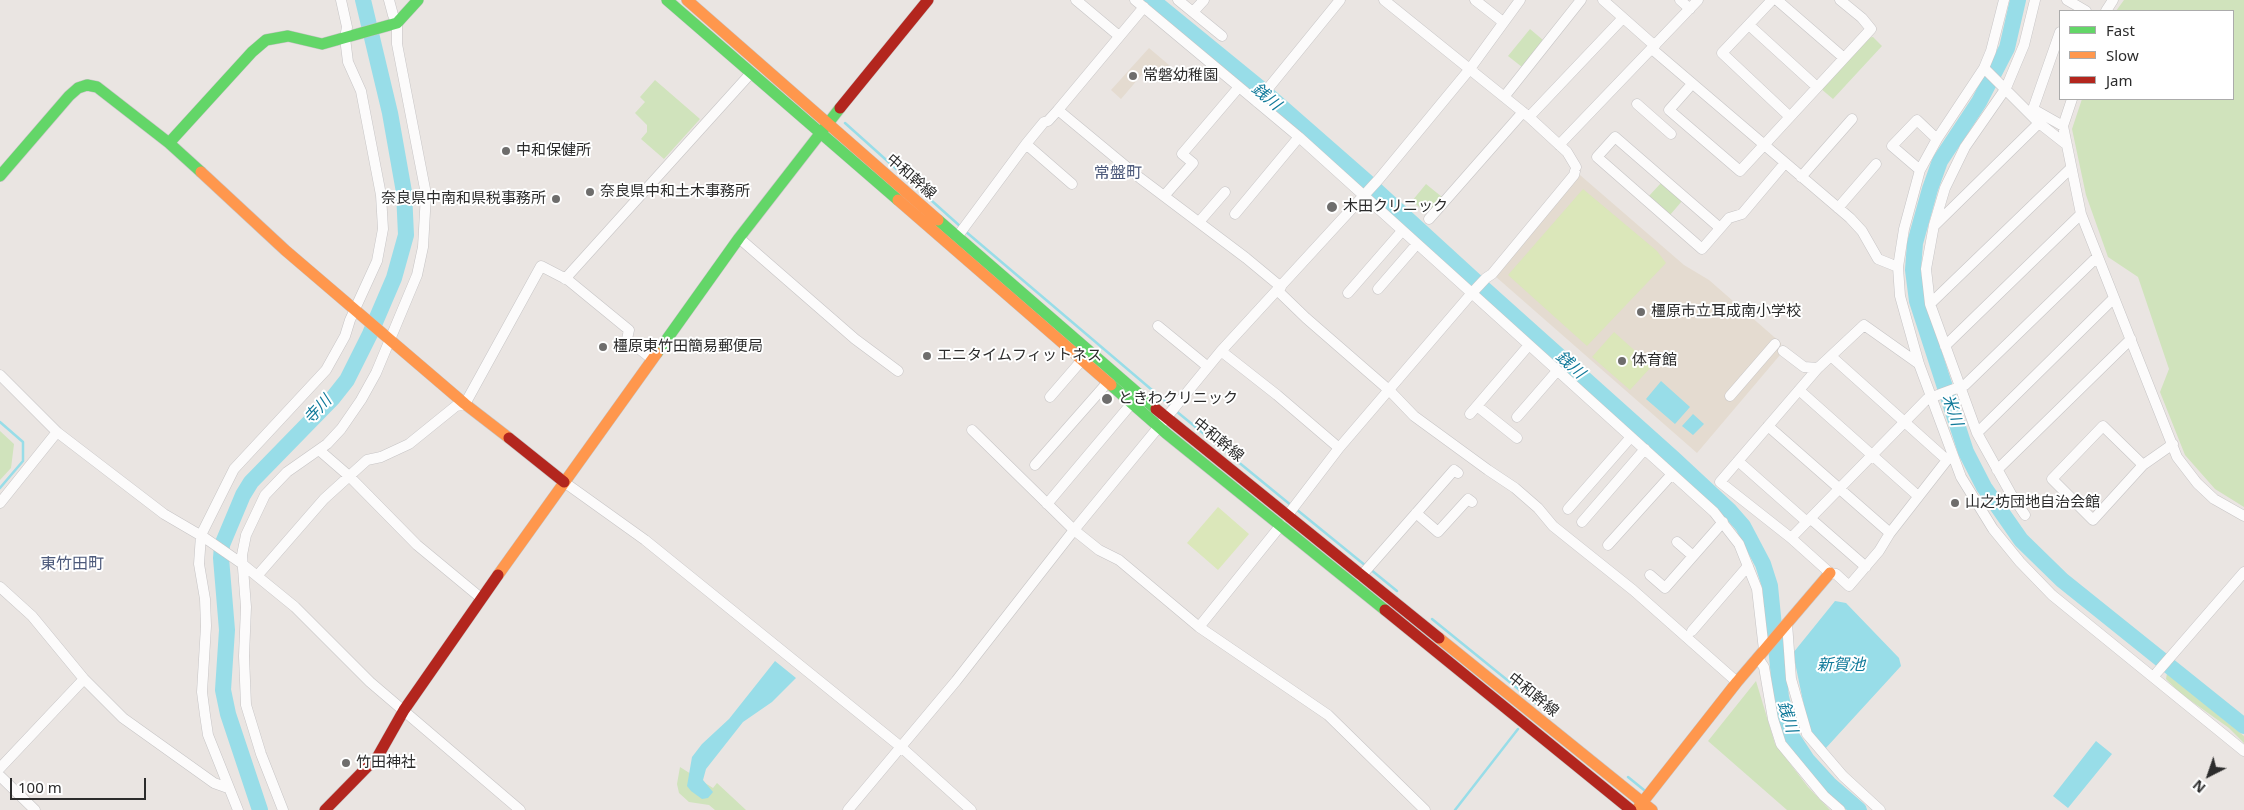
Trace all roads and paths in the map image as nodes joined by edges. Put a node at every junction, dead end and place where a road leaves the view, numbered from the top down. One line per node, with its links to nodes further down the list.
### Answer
1 (341, 0): 35 (street)
2 (389, 0): 30 (street)
3 (418, 0): 30 (main road)
4 (668, 0): 40 (main road, 中和幹線)
5 (687, 0): 55 (main road, 中和幹線)
6 (1076, 0): 33 (street)
7 (1178, 0): 27 (street)
8 (1204, 0): 27 (street)
9 (1340, 0): 46 (street)
10 (1384, 0): 39 (street)
11 (1475, 0): 29 (street)
12 (1520, 0): 29 (street)
13 (1581, 0): 45 (street)
14 (1603, 0): 28 (street)
15 (1680, 0): 25 (street)
16 (1698, 0): 25 (street)
17 (1772, 0): 31 (street)
18 (1778, 0): 37 (street)
19 (1840, 0): 37 (street)
20 (2004, 0): 38 (street)
21 (2035, 0): 43 (street)
22 (922, 2): 55 (main road)
23 (1142, 3): 33 (street); 44 (street)
24 (2068, 4): 26 (street)
25 (1690, 9): 36 (street)
26 (2083, 10)
27 (1193, 12): 34 (street)
28 (1622, 19): 36 (street); 50 (street)
29 (1503, 22): 39 (street)
30 (393, 24): 35 (main road); 96 (street)
31 (1749, 25): 42 (street); 51 (street)
32 (2059, 35): 52 (street)
33 (1119, 36): 49 (street)
34 (1222, 36)
35 (348, 37): 59 (main road); 94 (street)
36 (1653, 48): 41 (street); 61 (street)
37 (1844, 58): 42 (street)
38 (1985, 69): 43 (street); 58 (street)
39 (1469, 70): 45 (street); 72 (street)
40 (751, 73): 55 (main road, 中和幹線); 87 (street)
41 (1692, 84): 62 (street); 62 (street)
42 (1817, 87): 51 (street)
43 (2004, 87): 52 (street); 79 (street)
44 (1239, 88): 46 (street); 73 (street)
45 (1504, 98): 50 (street)
46 (1258, 100): 57 (street)
47 (2072, 100): 54 (street)
48 (1637, 104): 56 (street)
49 (1058, 110): 60 (street); 73 (street)
50 (1526, 114): 61 (street); 77 (street)
51 (1790, 116): 62 (street)
52 (2035, 116): 54 (street); 63 (street); 79 (street)
53 (1852, 119): 69 (street)
54 (2063, 126): 63 (street)
55 (824, 128): 82 (main road, 中和幹線); 83 (main road); 103 (main road, 中和幹線)
56 (1671, 134)
57 (1299, 138): 72 (street); 75 (street)
58 (1937, 139): 67 (street); 67 (street)
59 (169, 143): 68 (main road); 94 (main road)
60 (1026, 144): 70 (street); 82 (street)
61 (1559, 145): 90 (street)
62 (1764, 145): 64 (street)
63 (2067, 145): 66 (street)
64 (1785, 163): 69 (street); 80 (street)
65 (1876, 164): 74 (street)
66 (2070, 169): 76 (street); 93 (street)
67 (1920, 170): 86 (street)
68 (0, 176)
69 (1801, 177): 74 (street)
70 (1072, 184)
71 (1225, 192): 78 (street)
72 (1366, 193): 81 (street); 88 (street)
73 (1164, 196): 78 (street)
74 (1838, 208): 86 (street)
75 (1235, 214)
76 (2081, 214): 85 (street); 99 (street)
77 (1429, 219)
78 (1199, 222): 88 (street)
79 (1934, 225): 93 (street)
80 (1720, 228): 80 (street)
81 (1402, 231): 84 (street); 91 (street)
82 (962, 232): 121 (main road, 中和幹線)
83 (739, 238): 102 (main road); 107 (street)
84 (1417, 244): 89 (street); 90 (street)
85 (2097, 257): 92 (street); 111 (street)
86 (1898, 267): 104 (street)
87 (565, 279): 102 (street); 118 (street)
88 (1279, 288): 100 (street); 113 (street)
89 (1378, 289)
90 (1473, 292): 98 (street); 113 (street)
91 (1348, 293)
92 (2114, 298): 97 (street); 127 (street)
93 (1930, 304): 99 (street)
94 (357, 313): 96 (main road); 159 (street)
95 (1158, 326): 105 (street)
96 (388, 339): 118 (main road); 133 (street)
97 (2131, 339): 130 (street); 139 (street)
98 (1529, 345): 108 (street); 119 (street)
99 (1944, 346): 111 (street)
100 (1221, 351): 105 (street); 131 (street)
101 (1832, 357): 104 (street); 106 (street); 123 (street)
102 (652, 359): 143 (main road)
103 (1082, 360): 110 (main road, 中和幹線); 116 (street)
104 (1919, 364): 115 (street)
105 (1208, 367): 121 (street)
106 (1818, 368): 112 (street); 114 (street)
107 (898, 371)
108 (1557, 371): 122 (street); 128 (street)
109 (0, 375): 126 (street)
110 (1108, 382): 117 (main road, 中和幹線); 138 (street)
111 (1958, 388): 115 (street); 127 (street)
112 (1799, 390): 124 (street); 134 (street)
113 (1390, 391): 131 (street); 180 (street)
114 (1730, 396)
115 (1933, 396): 123 (street); 135 (street)
116 (1050, 397)
117 (1132, 403): 121 (main road, 中和幹線); 148 (street)
118 (465, 404): 142 (street); 143 (main road)
119 (1477, 406): 120 (street); 129 (street)
120 (1470, 414)
121 (1169, 416): 151 (main road, 中和幹線); 157 (street)
122 (1517, 417)
123 (1905, 421): 134 (street); 135 (street)
124 (1768, 426): 136 (street); 144 (street)
125 (972, 430): 148 (street)
126 (57, 432): 147 (street); 159 (street)
127 (1977, 433): 139 (street)
128 (1631, 437): 132 (street); 149 (street)
129 (1517, 438)
130 (2173, 444): 137 (street); 153 (street)
131 (1339, 448): 151 (street)
132 (1645, 449): 141 (street); 155 (street)
133 (319, 450): 142 (street); 164 (street)
134 (1872, 455): 144 (street); 145 (street)
135 (1950, 458): 145 (street); 178 (street)
136 (1738, 461): 154 (street); 160 (street)
137 (2143, 464): 137 (street)
138 (1035, 465)
139 (1997, 470): 152 (street)
140 (1458, 473): 150 (street)
141 (1672, 474): 156 (street); 162 (street)
142 (349, 476): 171 (street); 173 (street)
143 (564, 482): 173 (main road); 182 (street)
144 (1838, 488): 154 (street); 158 (street)
145 (1918, 496): 158 (street)
146 (1472, 502): 150 (street)
147 (0, 503)
148 (1047, 504): 157 (street)
149 (1568, 509)
150 (1416, 513): 167 (street)
151 (1289, 514): 167 (main road, 中和幹線); 175 (street); 196 (main road, 中和幹線)
152 (2025, 515)
153 (2244, 516)
154 (1809, 520): 160 (street); 166 (street)
155 (1582, 522)
156 (1723, 522): 163 (street); 165 (street)
157 (1074, 530): 175 (street); 182 (street)
158 (1890, 533): 166 (street)
159 (203, 537): 164 (street); 186 (street)
160 (1792, 538): 169 (street)
161 (1677, 542): 163 (street)
162 (1608, 545)
163 (1693, 556): 170 (street)
164 (239, 562): 171 (street); 190 (street)
165 (1748, 566): 176 (street); 177 (street)
166 (1866, 567): 169 (street)
167 (1366, 570): 187 (main road, 中和幹線)
168 (2244, 572): 178 (street)
169 (1830, 573): 174 (main road)
170 (1650, 575)
171 (256, 576): 181 (street)
172 (0, 588): 179 (street)
173 (480, 598): 181 (main road)
174 (1784, 626): 177 (main road); 198 (street)
175 (1199, 627): 195 (street)
176 (1692, 631)
177 (1763, 652): 180 (main road); 197 (street)
178 (2154, 675): 183 (street)
179 (84, 680): 184 (street); 186 (street)
180 (1737, 682): 187 (main road)
181 (404, 710): 191 (main road); 192 (street)
182 (901, 747): 193 (street); 194 (street)
183 (2244, 750)
184 (0, 768)
185 (0, 776): 188 (street)
186 (228, 788): 189 (street)
187 (1644, 808)
188 (35, 810)
189 (238, 810)
190 (283, 810)
191 (325, 810)
192 (520, 810)
193 (848, 810)
194 (971, 810)
195 (1425, 810)
196 (1631, 810)
197 (1840, 810)
198 (1880, 810)

